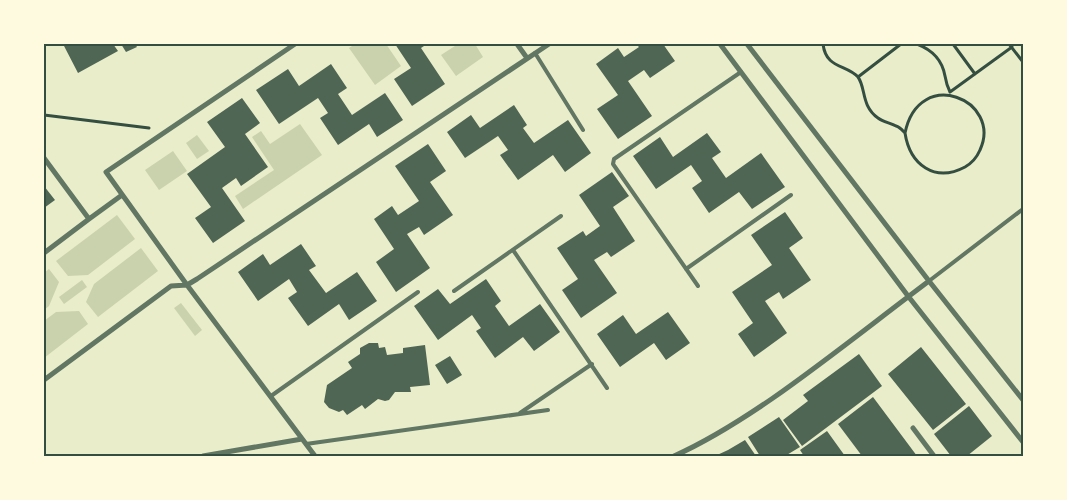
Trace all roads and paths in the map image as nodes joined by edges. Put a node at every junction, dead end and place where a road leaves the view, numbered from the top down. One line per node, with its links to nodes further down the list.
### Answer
1 (295, 44): 21 (street)
2 (517, 44): 12 (street)
3 (549, 44): 11 (street)
4 (720, 44): 14 (street)
5 (748, 44): 32 (street)
6 (823, 44): 16 (path)
7 (901, 44): 16 (path)
8 (916, 44): 17 (path)
9 (953, 44): 15 (path)
10 (1010, 46): 13 (path); 15 (path)
11 (535, 53): 12 (street); 20 (lane)
12 (526, 58): 33 (street)
13 (1023, 62)
14 (741, 72): 31 (lane); 37 (street)
15 (975, 74): 17 (path)
16 (858, 77): 22 (path)
17 (950, 92): 18 (path)
18 (954, 96): 22 (path); 22 (path)
19 (44, 116): 21 (path)
20 (583, 130)
21 (167, 131): 24 (street)
22 (906, 133)
23 (44, 158): 28 (street)
24 (122, 195): 28 (street); 33 (street)
25 (791, 195): 31 (lane)
26 (1023, 209): 32 (lane)
27 (561, 216): 29 (lane)
28 (89, 219): 30 (street)
29 (513, 250): 36 (lane); 38 (lane)
30 (44, 253)
31 (686, 269): 34 (lane)
32 (929, 281): 37 (street); 42 (street)
33 (187, 285): 39 (street); 41 (street)
34 (698, 286)
35 (418, 292): 41 (lane)
36 (454, 292)
37 (908, 296): 47 (street); 51 (street)
38 (592, 364): 40 (lane); 44 (lane)
39 (44, 380)
40 (608, 388)
41 (271, 396): 46 (street)
42 (1023, 400)
43 (548, 410): 44 (lane)
44 (518, 414): 48 (lane)
45 (913, 428): 52 (street)
46 (302, 439): 48 (street); 49 (street)
47 (1023, 442)
48 (306, 444): 50 (street)
49 (204, 456)
50 (316, 456)
51 (674, 456)
52 (934, 456)

